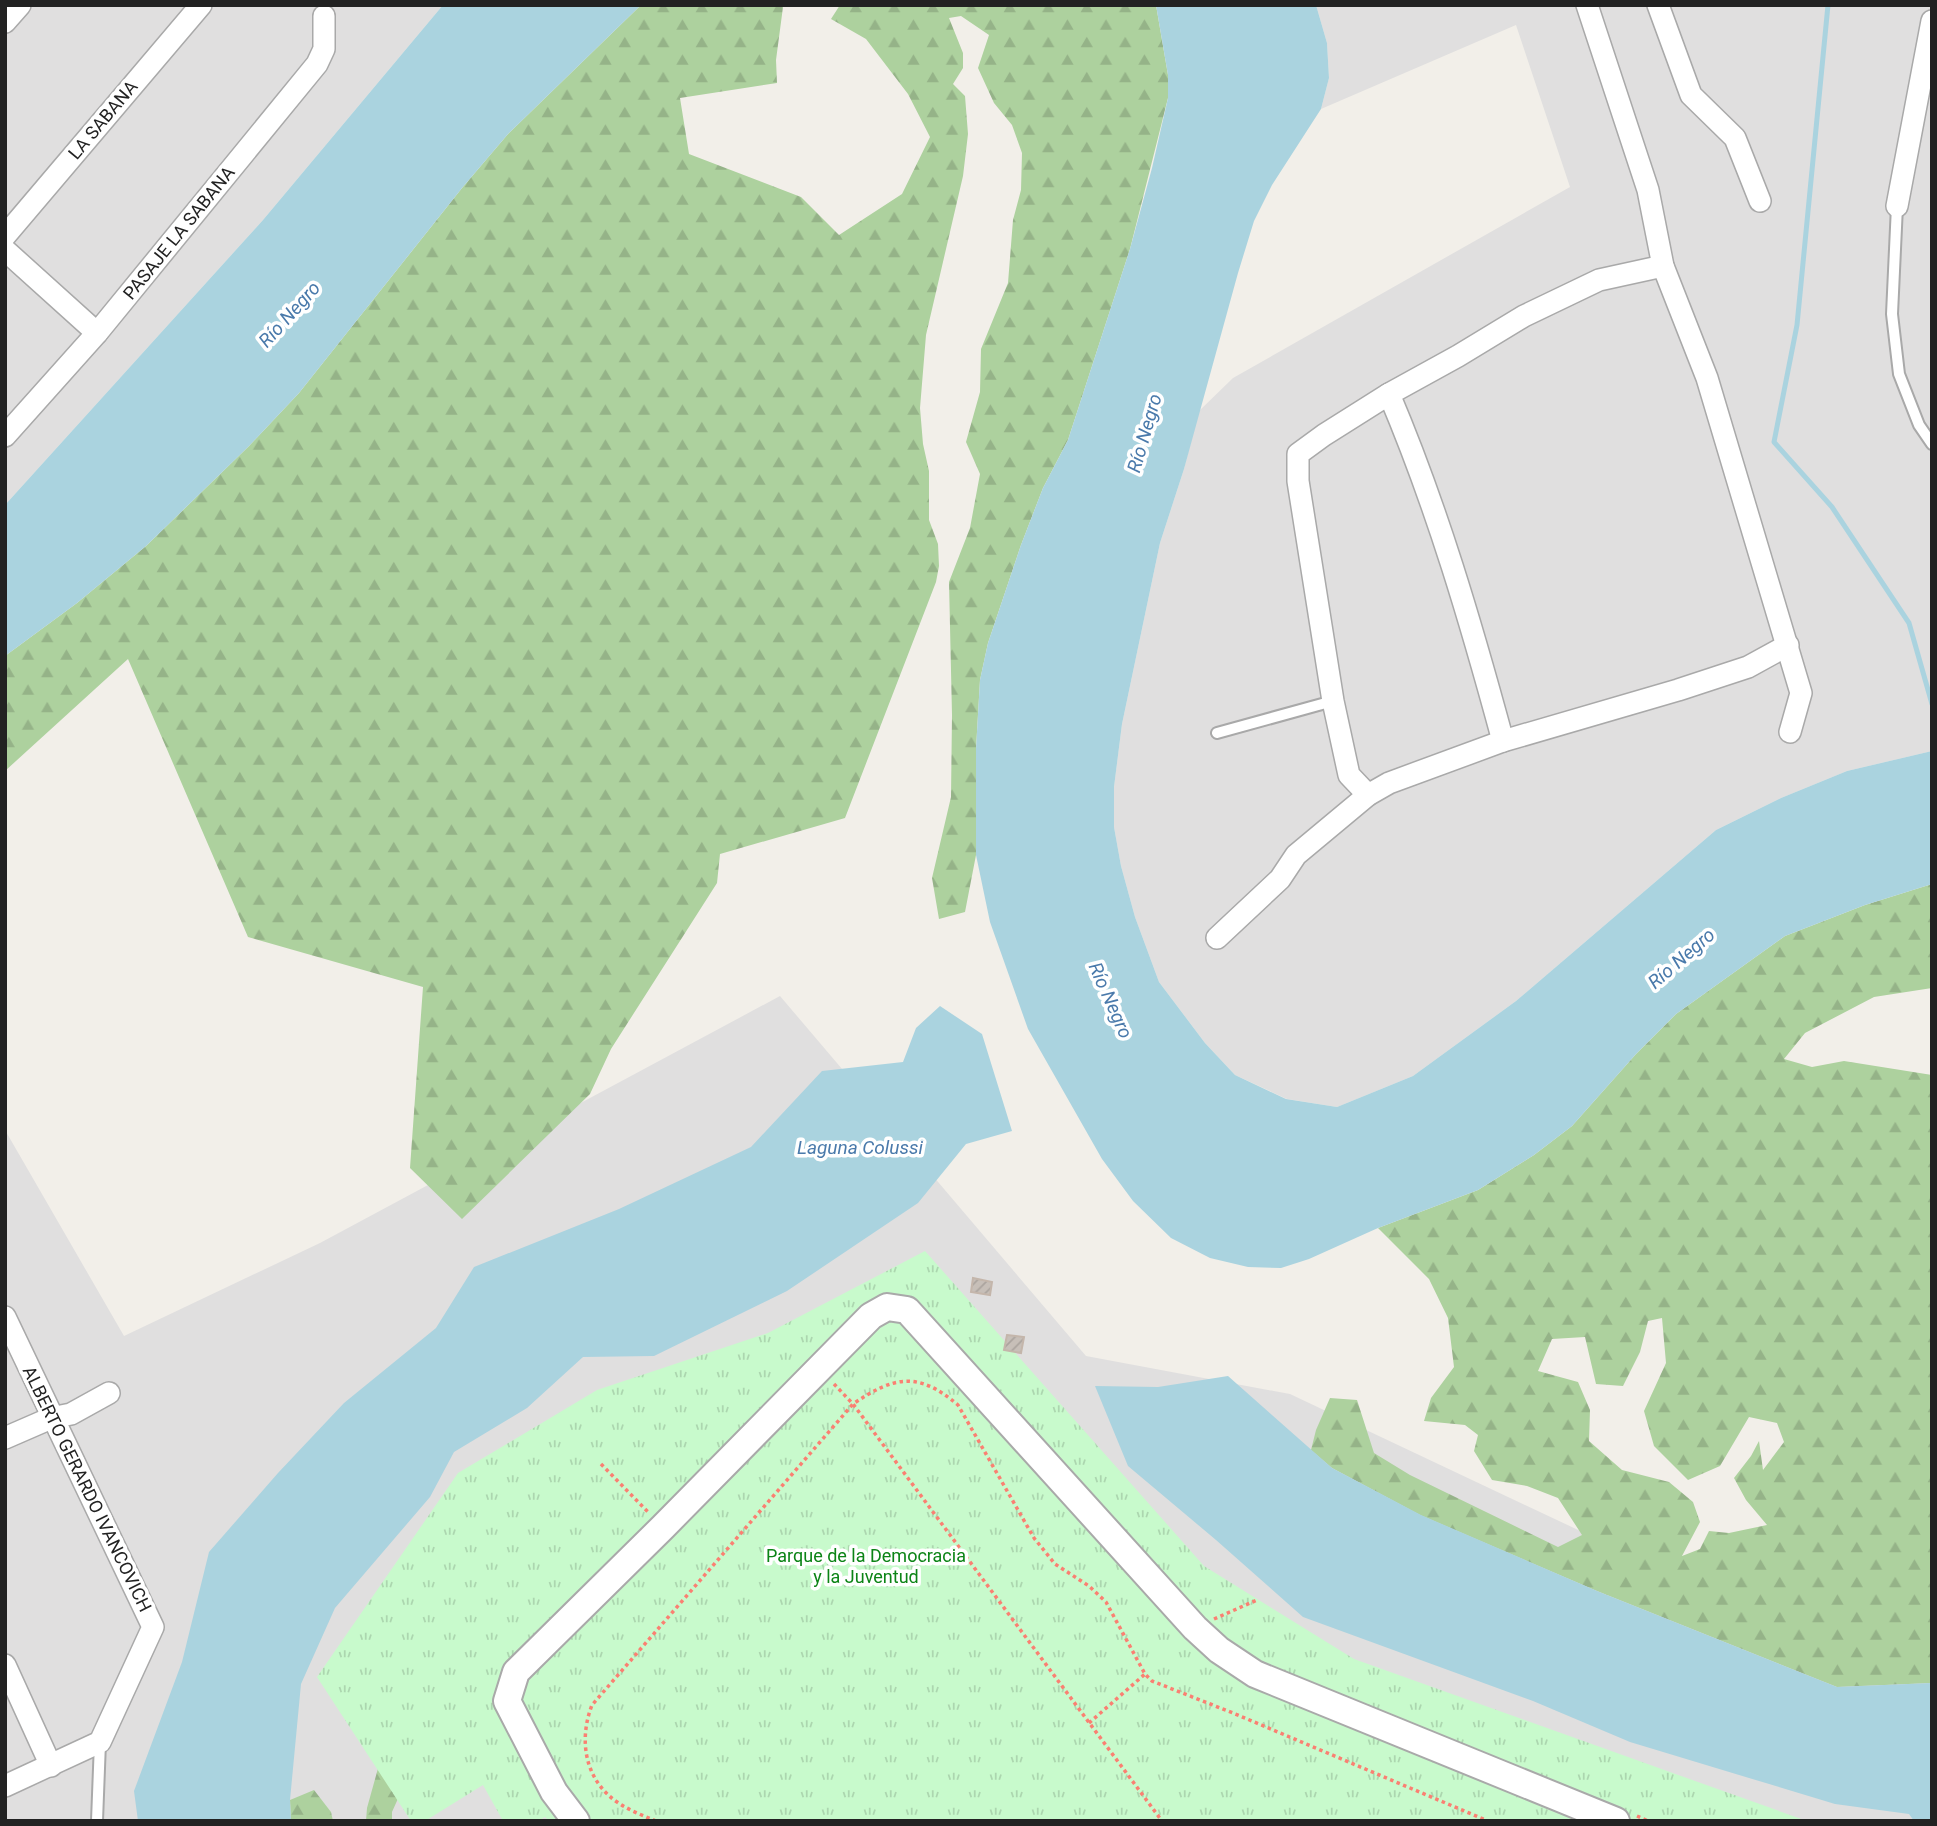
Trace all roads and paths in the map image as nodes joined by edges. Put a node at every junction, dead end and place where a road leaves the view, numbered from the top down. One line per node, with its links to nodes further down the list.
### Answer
1 (20, 5): 7 (street)
2 (201, 5): 10 (street, LA SABANA)
3 (1587, 5): 12 (street)
4 (1658, 5): 8 (street)
5 (323, 9): 13 (street, PASAJE LA SABANA)
6 (1932, 21): 9 (street)
7 (5, 22)
8 (1760, 201)
9 (1896, 206): 16 (lane)
10 (5, 236)
11 (5, 250): 13 (street)
12 (1663, 266): 14 (street); 17 (street)
13 (97, 333): 15 (street, PASAJE LA SABANA)
14 (1389, 394): 18 (street); 21 (street)
15 (5, 436)
16 (1932, 444)
17 (1788, 645): 19 (street); 21 (street)
18 (1333, 701): 20 (lane); 22 (street)
19 (1790, 732)
20 (1217, 733)
21 (1503, 741): 22 (street)
22 (1368, 794): 23 (street)
23 (1217, 938)
24 (5, 1317): 28 (street, ALBERTO GERARDO IVANCOVICH)
25 (818, 1367): 27 (path); 31 (street); 33 (street)
26 (109, 1393): 28 (street)
27 (853, 1404): 36 (path); 43 (path)
28 (51, 1418): 29 (street); 37 (street, ALBERTO GERARDO IVANCOVICH)
29 (5, 1438)
30 (601, 1464): 31 (path)
31 (663, 1527): 42 (street)
32 (1257, 1600): 33 (path)
33 (1195, 1628): 40 (street)
34 (5, 1664): 38 (street)
35 (1144, 1674): 36 (path)
36 (1089, 1723): 44 (path)
37 (100, 1742): 38 (street); 41 (lane, ALBERTO GERARDO IVANCOVICH)
38 (51, 1766): 39 (street)
39 (5, 1786)
40 (1626, 1818): 45 (path)
41 (97, 1821)
42 (576, 1821)
43 (656, 1821)
44 (1162, 1821)
45 (1648, 1821)

